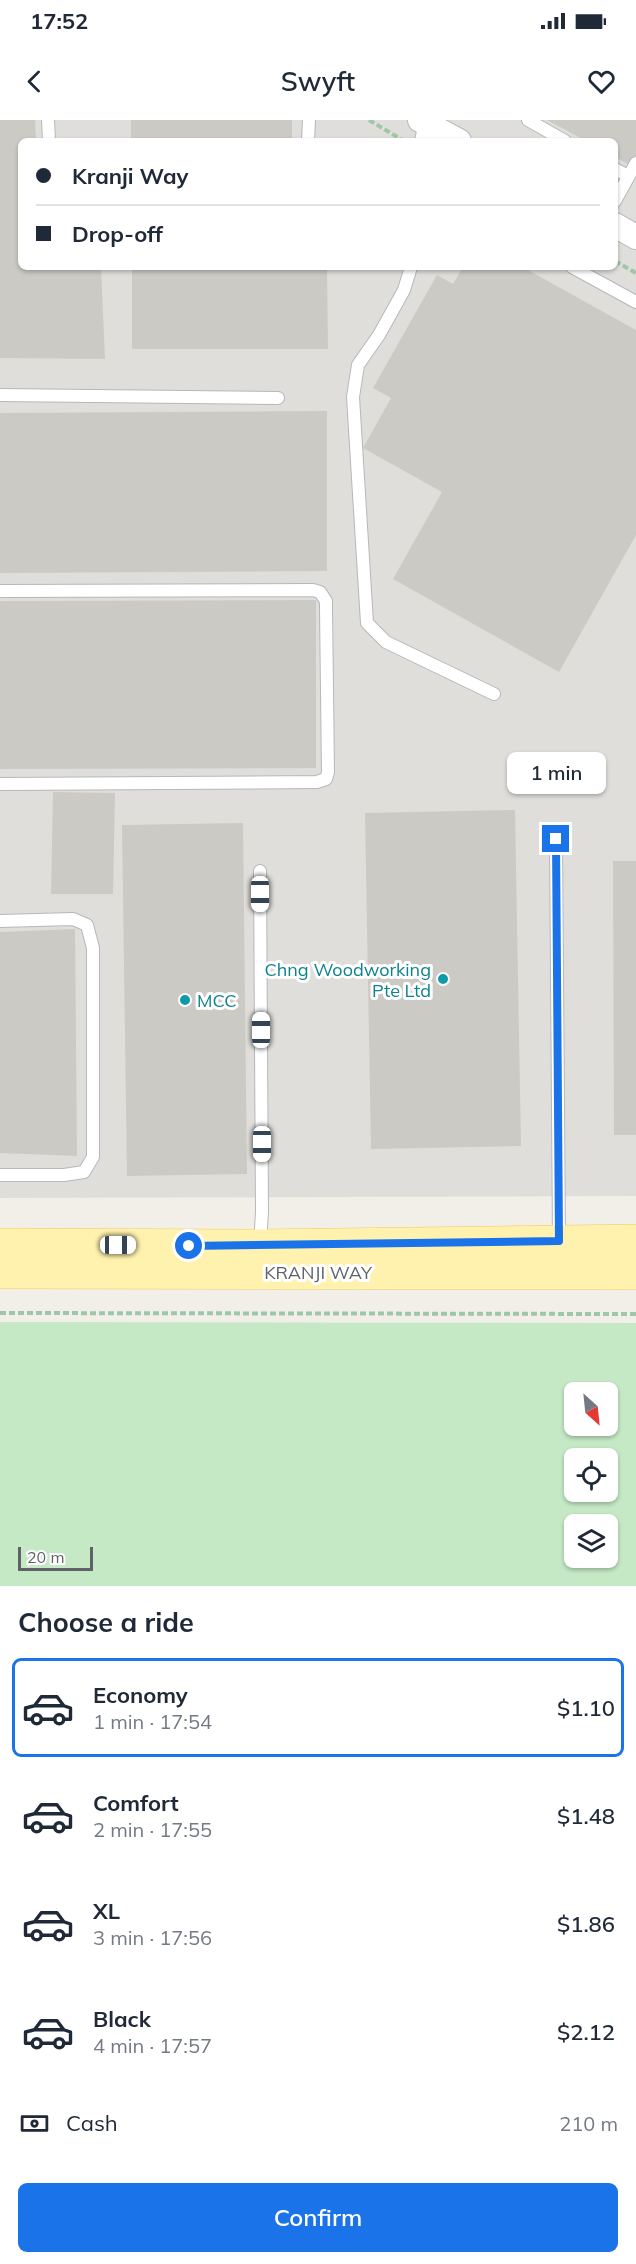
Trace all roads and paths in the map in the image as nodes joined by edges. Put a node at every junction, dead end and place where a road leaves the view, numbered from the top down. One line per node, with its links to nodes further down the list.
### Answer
1 (48, 120): 6 (lane)
2 (309, 120): 7 (lane)
3 (369, 120): 8 (path)
4 (528, 120): 10 (lane)
5 (422, 128): 9 (street)
6 (49, 138)
7 (308, 138)
8 (399, 138)
9 (450, 138)
10 (560, 138)
11 (636, 163): 13 (lane)
12 (618, 171): 13 (lane)
13 (628, 176): 14 (lane)
14 (618, 195)
15 (618, 227): 16 (street)
16 (636, 237)
17 (618, 263): 20 (path)
18 (410, 270): 25 (lane)
19 (577, 270): 21 (lane)
20 (636, 273)
21 (636, 302)
22 (0, 395): 23 (lane)
23 (278, 398)
24 (0, 591): 26 (lane)
25 (494, 694)
26 (0, 784)
27 (556, 839): 31 (lane)
28 (260, 871): 34 (lane)
29 (0, 921): 30 (lane)
30 (0, 1175)
31 (559, 1241): 32 (main road, KRANJI WAY); 34 (main road, KRANJI WAY)
32 (636, 1241)
33 (0, 1245): 34 (main road, KRANJI WAY)
34 (260, 1246)
35 (0, 1272): 36 (main road, KRANJI WAY)
36 (636, 1273)
37 (0, 1313): 38 (path)
38 (636, 1314)

